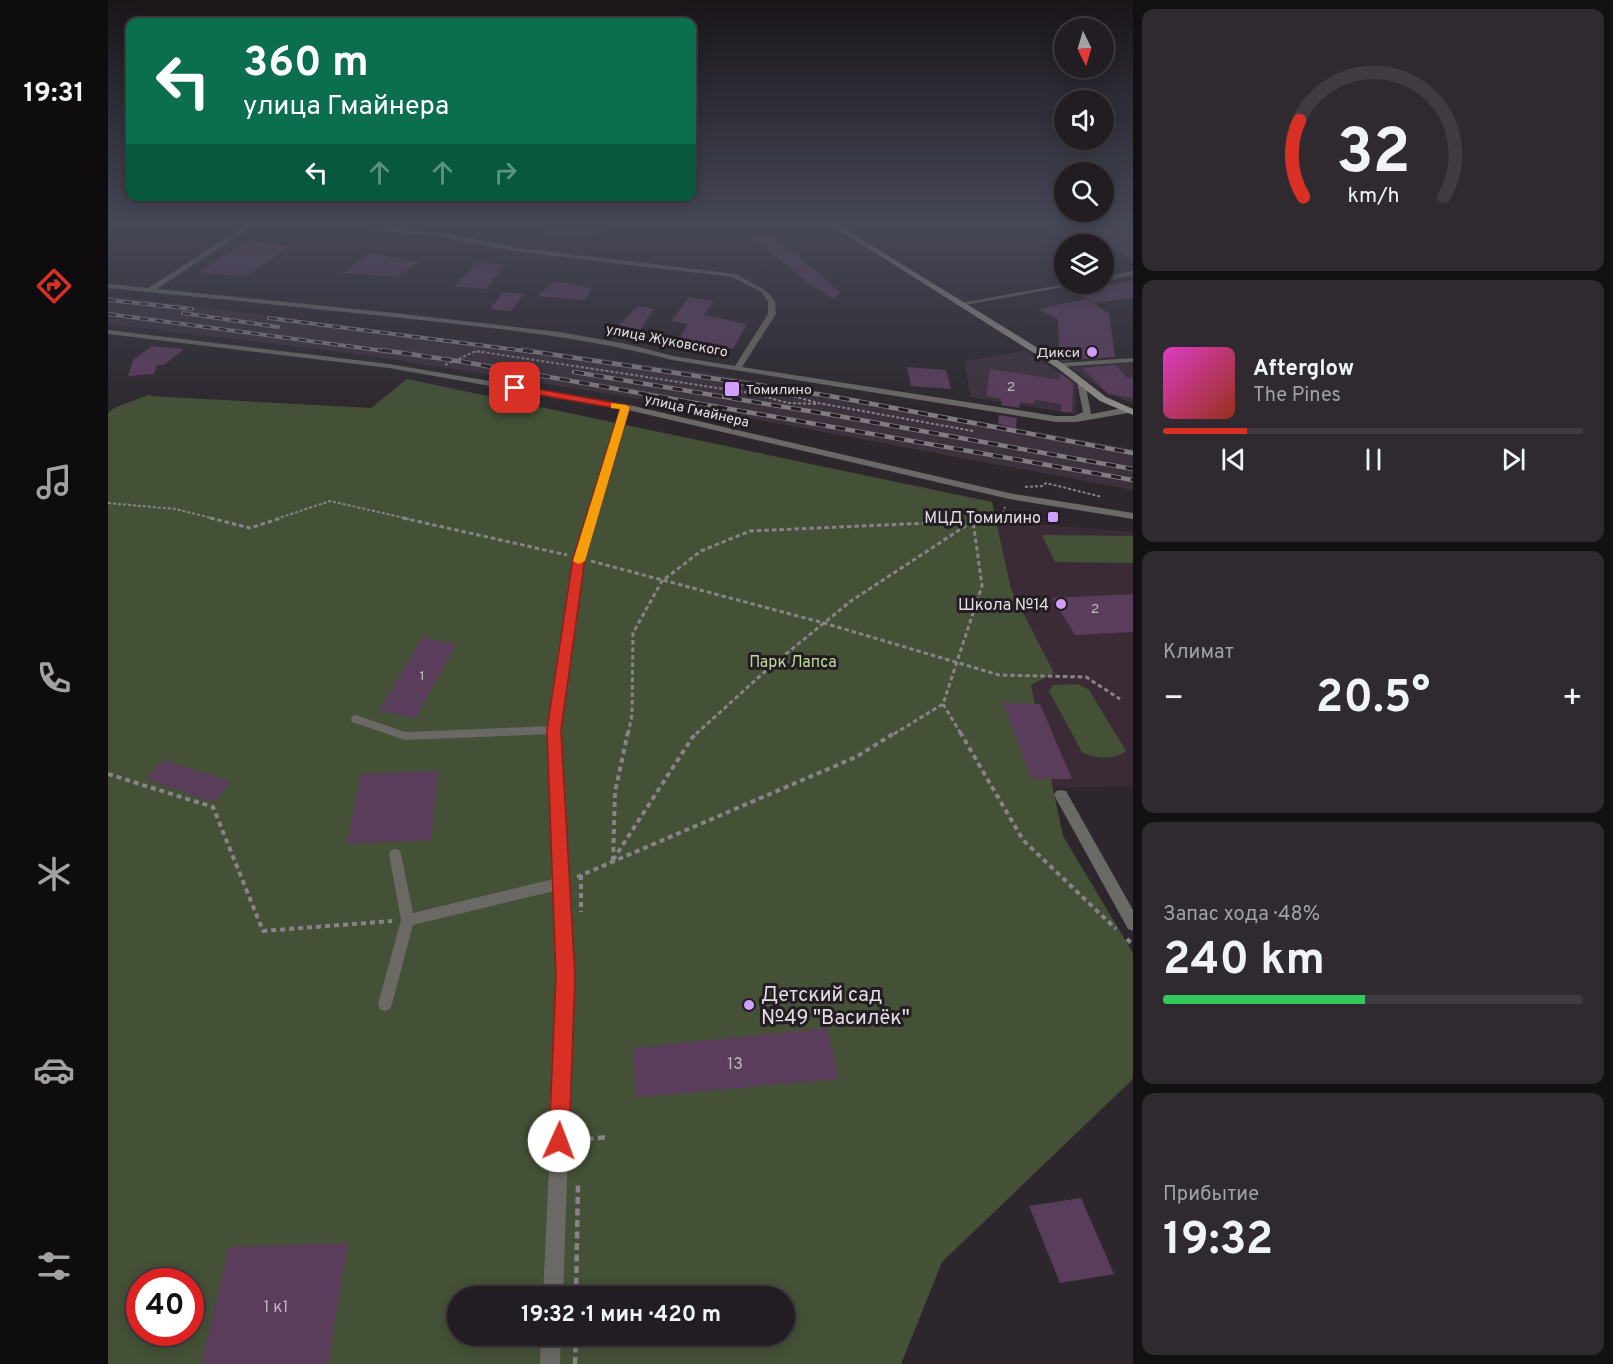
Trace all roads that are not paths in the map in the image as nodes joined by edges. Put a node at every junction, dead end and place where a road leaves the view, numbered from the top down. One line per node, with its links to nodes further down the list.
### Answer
1 (158, 285): 6 (street)
2 (751, 285): 11 (street)
3 (929, 285): 7 (main road)
4 (108, 286): 6 (street, улица Жуковского)
5 (1054, 288): 7 (street)
6 (150, 290): 11 (street, улица Жуковского)
7 (960, 304): 10 (main road)
8 (108, 332): 13 (street, улица Гмайнера)
9 (1133, 360): 10 (lane)
10 (1059, 364): 12 (main road)
11 (737, 368): 15 (street, улица Жуковского)
12 (1082, 382): 14 (main road); 15 (street)
13 (626, 407): 16 (street, улица Гмайнера); 18 (street)
14 (1130, 411): 15 (street, улица Жуковского)
15 (1076, 419)
16 (1133, 516)
17 (356, 719): 18 (lane)
18 (554, 730): 21 (street)
19 (1061, 795): 23 (street)
20 (395, 854): 22 (lane)
21 (562, 883): 22 (lane); 25 (street)
22 (408, 920): 24 (lane)
23 (1133, 924)
24 (385, 1004)
25 (553, 1286)
26 (551, 1346): 27 (street)
27 (550, 1364)

